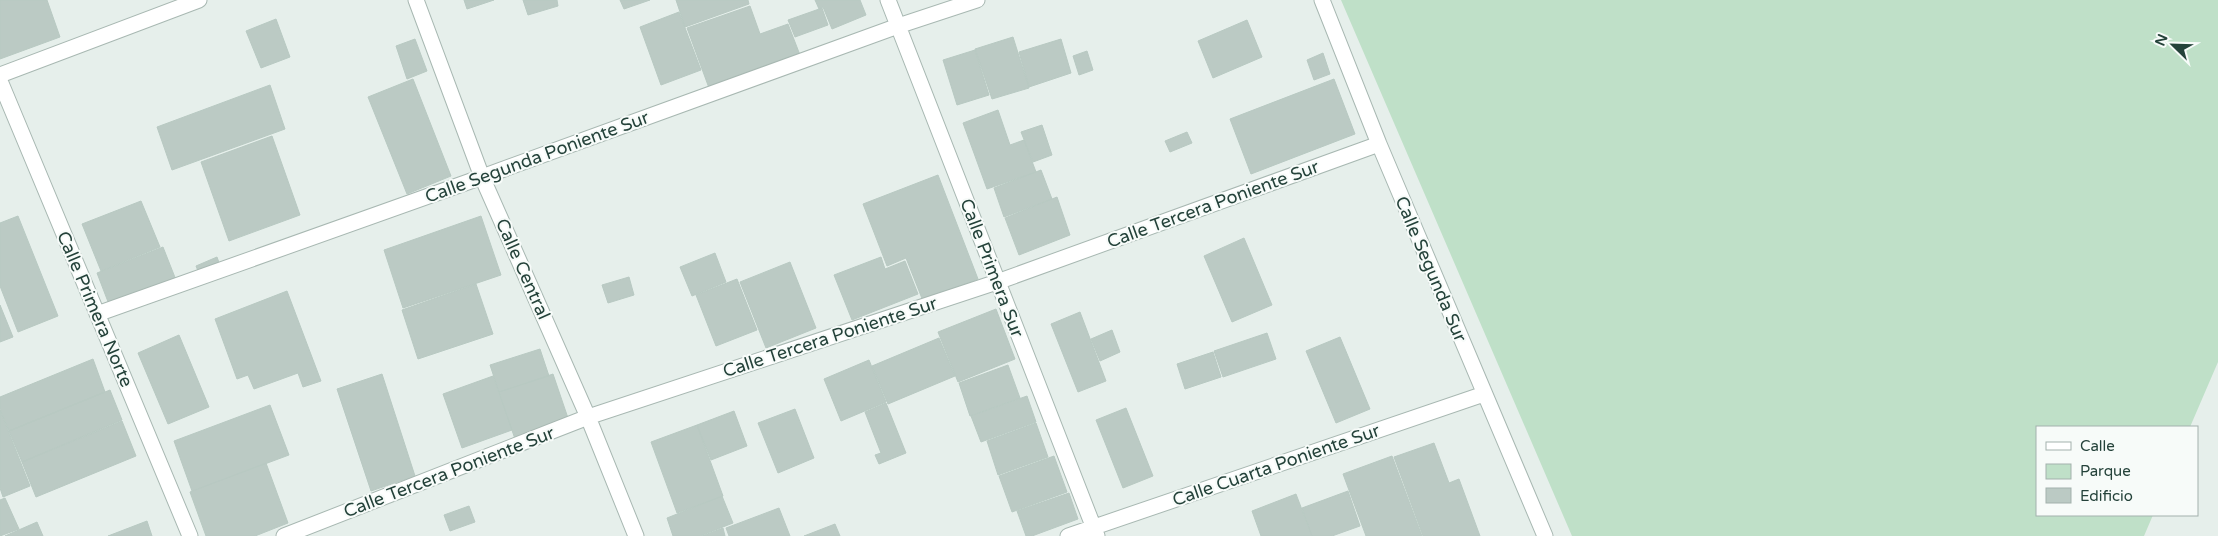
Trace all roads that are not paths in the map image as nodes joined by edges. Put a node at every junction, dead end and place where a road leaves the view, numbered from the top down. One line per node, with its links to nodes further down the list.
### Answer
1 (199, 0): 7 (street)
2 (416, 0): 10 (street, Calle Central)
3 (888, 0): 6 (street, Calle Primera Sur)
4 (977, 0): 6 (street, Calle Segunda Poniente Sur)
5 (1322, 0): 9 (street, Calle Segunda Sur)
6 (898, 26): 10 (street, Calle Segunda Poniente Sur); 11 (street, Calle Primera Sur)
7 (0, 75)
8 (0, 81): 12 (street, Calle Primera Norte)
9 (1378, 144): 11 (street, Calle Tercera Poniente Sur); 13 (street, Calle Segunda Sur)
10 (482, 178): 12 (street, Calle Segunda Poniente Sur); 14 (street, Calle Central)
11 (997, 282): 14 (street, Calle Tercera Poniente Sur); 15 (street, Calle Primera Sur)
12 (97, 314): 16 (street, Calle Primera Norte)
13 (1484, 394): 15 (street, Calle Cuarta Poniente Sur); 20 (street, Calle Segunda Sur)
14 (588, 417): 17 (street, Calle Tercera Poniente Sur); 18 (street, Calle Central)
15 (1095, 532): 19 (street, Calle Cuarta Poniente Sur)
16 (190, 536)
17 (284, 536)
18 (636, 536)
19 (1068, 536)
20 (1545, 536)

